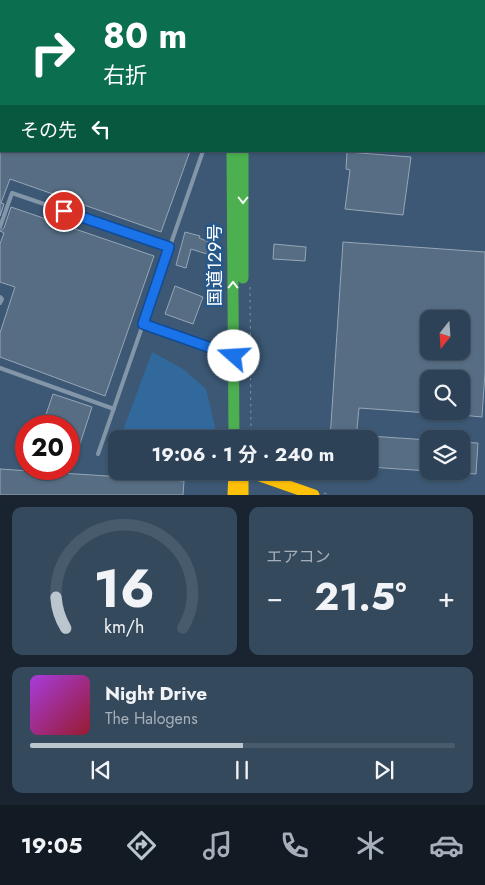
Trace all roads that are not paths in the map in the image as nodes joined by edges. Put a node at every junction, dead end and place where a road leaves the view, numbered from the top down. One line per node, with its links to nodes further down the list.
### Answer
1 (203, 152): 5 (lane)
2 (232, 152): 9 (main road, 国道129号, one-way to 2)
3 (243, 152): 13 (main road, 国道129号, one-way to 13)
4 (0, 228): 5 (lane)
5 (169, 247): 8 (lane)
6 (0, 297): 7 (lane)
7 (0, 303)
8 (143, 324): 9 (lane); 11 (lane)
9 (234, 356): 12 (main road, 国道129号)
10 (0, 368): 11 (lane)
11 (114, 409): 14 (lane)
12 (234, 430)
13 (243, 430)
14 (98, 454)
15 (234, 480): 19 (main road)
16 (244, 480): 20 (main road)
17 (268, 480): 18 (main road)
18 (302, 493): 21 (main road)
19 (233, 495)
20 (243, 495)
21 (314, 495)

